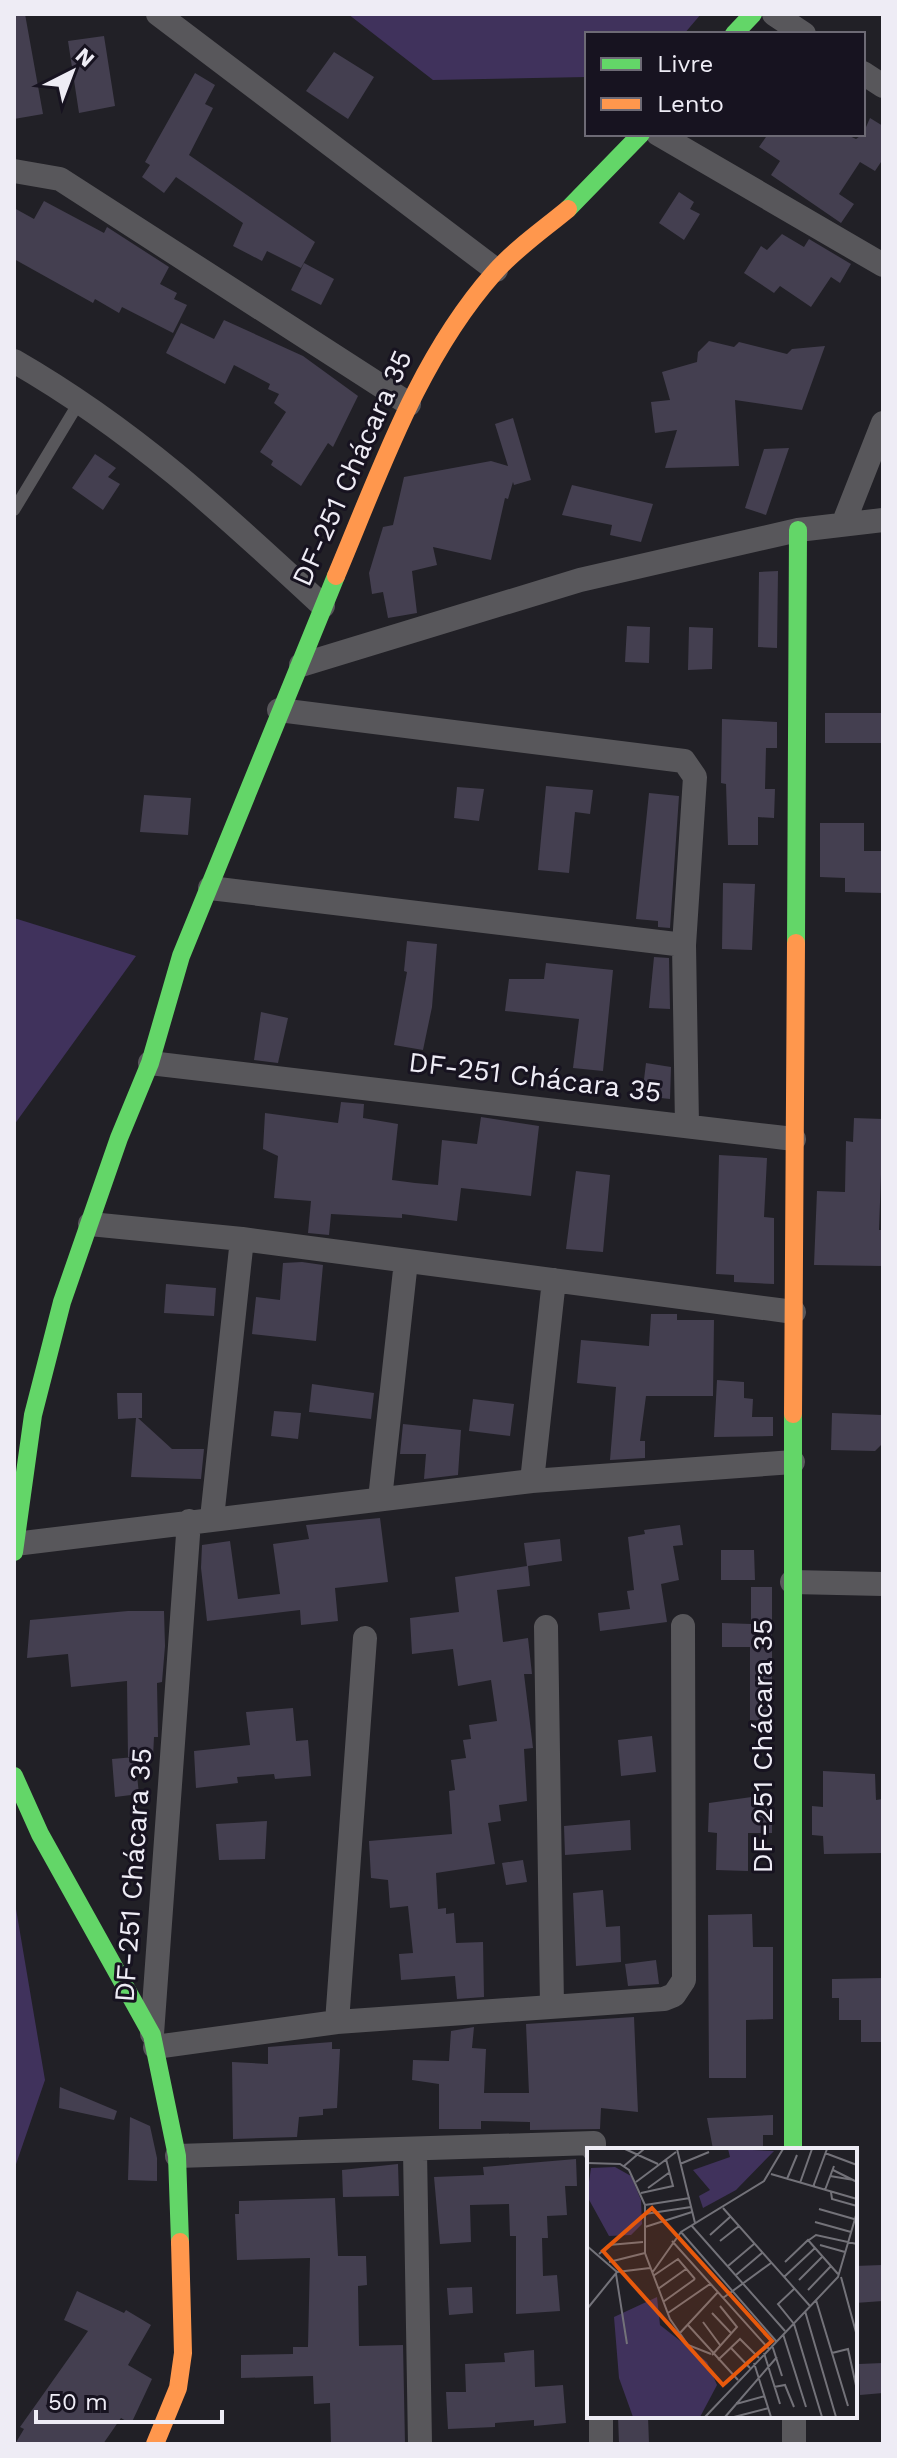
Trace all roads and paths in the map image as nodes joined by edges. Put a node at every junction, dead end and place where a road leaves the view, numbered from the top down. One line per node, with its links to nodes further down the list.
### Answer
1 (158, 14): 12 (street)
2 (753, 14): 4 (street)
3 (774, 14): 5 (street)
4 (736, 32)
5 (801, 32)
6 (865, 74): 7 (street)
7 (883, 86)
8 (639, 136): 12 (street, DF-251 Chácara 35)
9 (661, 136): 11 (street)
10 (14, 171): 15 (street)
11 (883, 265)
12 (496, 270): 15 (street, DF-251 Chácara 35)
13 (14, 361): 14 (street)
14 (81, 399): 17 (lane); 21 (street)
15 (409, 404): 21 (street, DF-251 Chácara 35)
16 (883, 423): 19 (street)
17 (14, 510)
18 (883, 520): 19 (street)
19 (844, 522): 20 (street)
20 (798, 530): 22 (street); 28 (street, DF-251 Chácara 35)
21 (323, 606): 22 (street, DF-251 Chácara 35)
22 (301, 665): 23 (street, DF-251 Chácara 35)
23 (279, 710): 24 (street, DF-251 Chácara 35); 25 (street, DF-251 Chácara 35)
24 (210, 888): 25 (street); 26 (street, DF-251 Chácara 35)
25 (684, 945): 27 (street, DF-251 Chácara 35)
26 (150, 1063): 27 (street, DF-251 Chácara 35); 29 (street, DF-251 Chácara 35)
27 (687, 1125): 28 (street)
28 (794, 1139): 33 (street, DF-251 Chácara 35)
29 (90, 1224): 30 (street); 38 (street, DF-251 Chácara 35)
30 (242, 1239): 31 (street); 37 (street, DF-251 Chácara 35)
31 (406, 1261): 32 (street); 36 (street)
32 (554, 1280): 33 (street); 35 (street)
33 (794, 1312): 34 (street, DF-251 Chácara 35)
34 (793, 1462): 35 (street); 40 (street, DF-251 Chácara 35)
35 (532, 1481): 36 (street)
36 (380, 1499): 37 (street)
37 (200, 1520): 38 (street); 48 (street, DF-251 Chácara 35)
38 (15, 1544): 39 (street, DF-251 Chácara 35)
39 (14, 1552)
40 (792, 1582): 41 (street); 50 (street, DF-251 Chácara 35)
41 (883, 1584)
42 (683, 1626): 46 (street)
43 (546, 1627): 46 (street)
44 (365, 1638): 47 (street)
45 (14, 1776): 48 (street, DF-251 Chácara 35)
46 (552, 2005): 47 (street)
47 (337, 2022): 48 (street)
48 (153, 2041): 52 (street)
49 (594, 2146): 51 (street)
50 (793, 2148)
51 (415, 2151): 52 (street); 56 (street)
52 (177, 2156): 55 (street)
53 (601, 2418): 57 (street)
54 (794, 2418): 58 (street)
55 (155, 2444)
56 (420, 2444)
57 (601, 2444)
58 (794, 2444)

